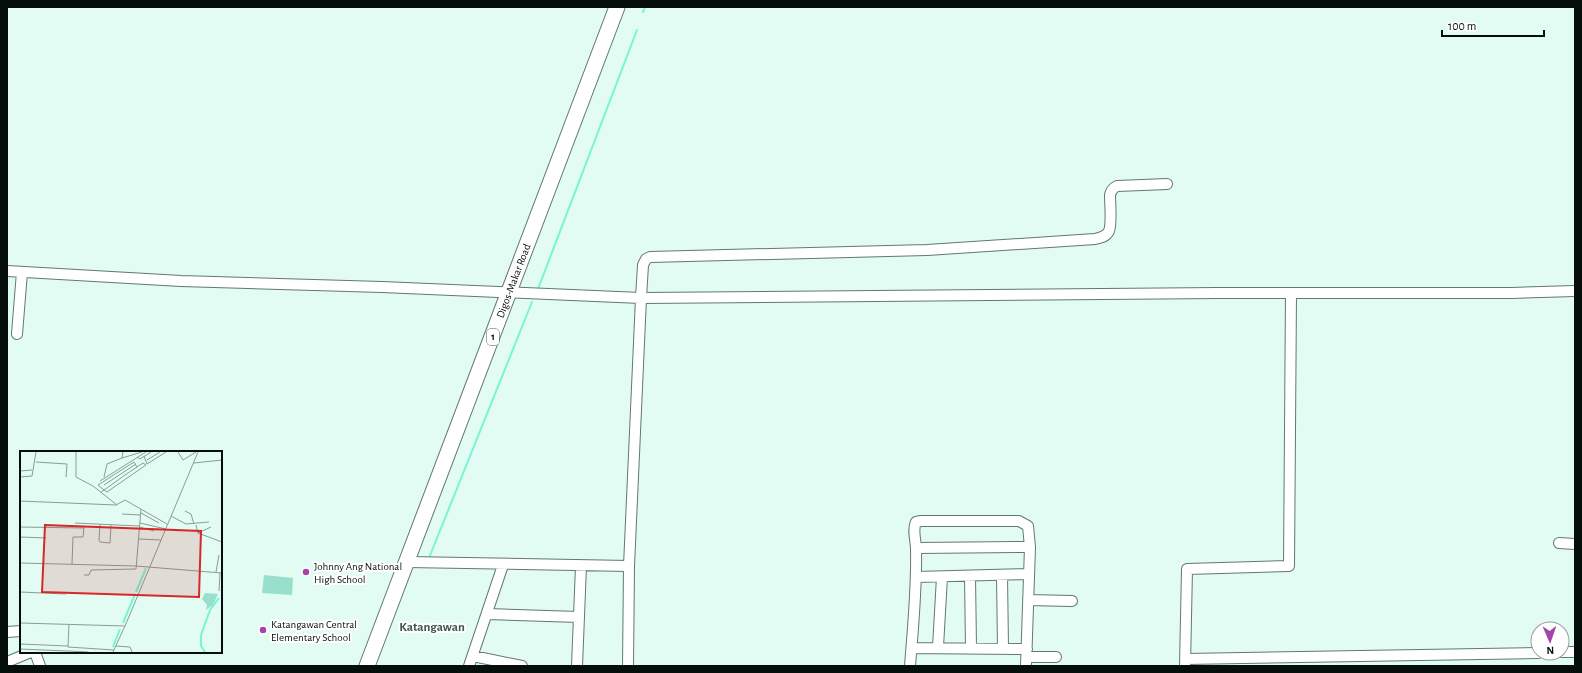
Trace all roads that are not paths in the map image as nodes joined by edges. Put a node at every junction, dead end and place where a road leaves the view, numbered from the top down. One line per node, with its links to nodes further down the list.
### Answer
1 (617, 7): 6 (highway, Digos-Makar Road / 1)
2 (1167, 184): 8 (street)
3 (7, 271): 4 (street)
4 (22, 272): 6 (street); 9 (street)
5 (1575, 291): 7 (street)
6 (510, 292): 8 (street); 14 (highway, Digos-Makar Road / 1)
7 (1291, 293): 8 (street); 40 (street)
8 (641, 298): 17 (street)
9 (17, 334)
10 (1559, 543): 11 (street)
11 (1575, 544)
12 (916, 548): 13 (street); 13 (street); 21 (street)
13 (1030, 548): 18 (street)
14 (407, 562): 15 (street); 42 (highway, Digos-Makar Road / 1)
15 (503, 565): 16 (street); 25 (street)
16 (581, 566): 17 (street); 26 (street)
17 (629, 566): 46 (street)
18 (1029, 574): 19 (street); 23 (street)
19 (1002, 575): 20 (street); 32 (street)
20 (970, 576): 22 (street); 31 (street)
21 (916, 577): 22 (street); 30 (street)
22 (942, 577): 29 (street)
23 (1028, 600): 24 (street); 37 (street)
24 (1072, 601)
25 (488, 614): 26 (street); 36 (street)
26 (579, 617): 45 (street)
27 (20, 631): 28 (street)
28 (7, 632)
29 (938, 647): 30 (street); 31 (street)
30 (912, 648): 47 (street)
31 (971, 648): 32 (street)
32 (1003, 648): 37 (street)
33 (28, 653): 39 (street)
34 (34, 653): 41 (street)
35 (1530, 653): 40 (street)
36 (473, 656): 43 (street); 44 (street)
37 (1027, 657): 38 (street)
38 (1056, 657)
39 (7, 662)
40 (1185, 662)
41 (40, 666)
42 (366, 666)
43 (469, 666)
44 (522, 666)
45 (577, 666)
46 (628, 666)
47 (910, 666)

